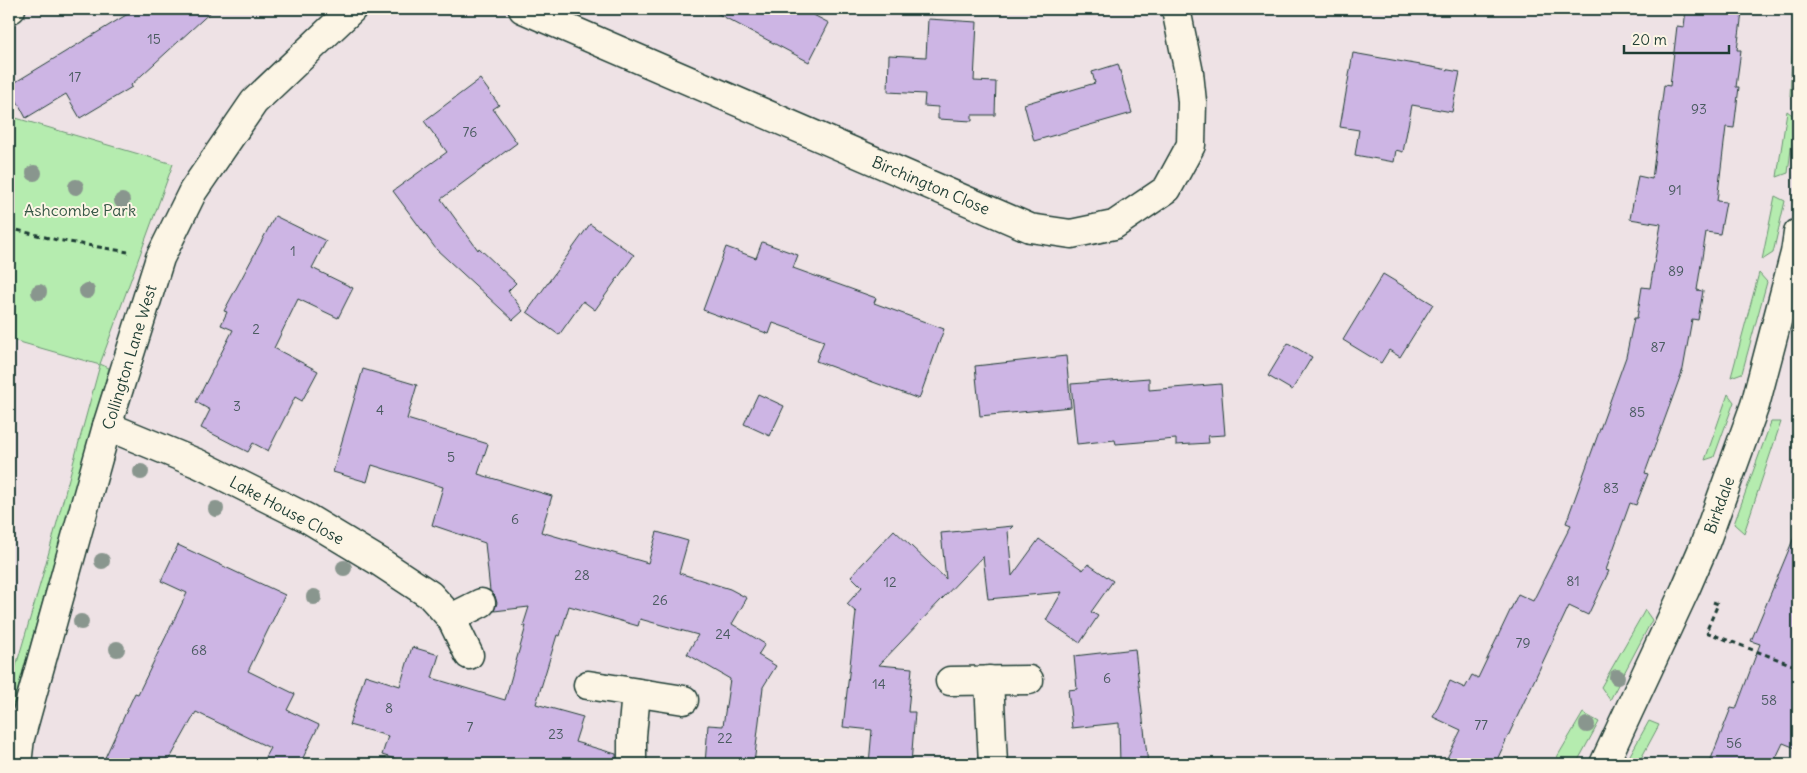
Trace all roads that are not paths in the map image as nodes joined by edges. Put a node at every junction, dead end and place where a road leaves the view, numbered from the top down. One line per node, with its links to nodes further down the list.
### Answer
1 (352, 9): 5 (street, Collington Lane West)
2 (523, 9): 3 (street, Birchington Close)
3 (1176, 9)
4 (1798, 234): 18 (street, Birkdale)
5 (107, 426): 7 (street, Lake House Close); 15 (street, Collington Lane West)
6 (481, 603): 7 (street)
7 (451, 618): 8 (street, Lake House Close)
8 (469, 655)
9 (989, 680): 10 (street); 11 (street); 17 (street)
10 (1029, 680)
11 (950, 681)
12 (588, 685): 13 (street)
13 (636, 692): 14 (street); 16 (street)
14 (684, 700)
15 (17, 764)
16 (632, 764)
17 (993, 764)
18 (1604, 764)

